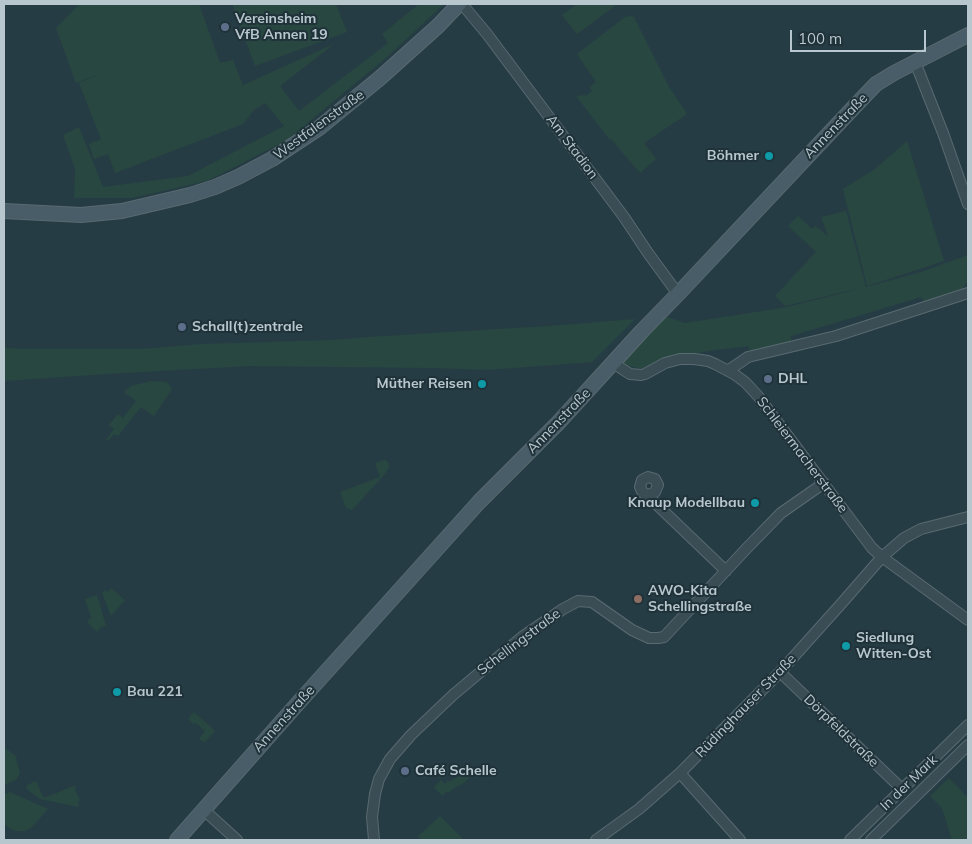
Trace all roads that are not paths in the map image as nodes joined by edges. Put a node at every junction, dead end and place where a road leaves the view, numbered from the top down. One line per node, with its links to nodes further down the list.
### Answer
1 (460, 4): 5 (street, Westfalenstraße); 7 (street, Am Stadion)
2 (968, 35): 3 (street, Annenstraße)
3 (915, 62): 4 (street); 7 (street, Annenstraße)
4 (968, 204)
5 (4, 210)
6 (968, 293): 9 (street)
7 (678, 294): 8 (street, Annenstraße)
8 (613, 364): 9 (street, Schleiermacherstraße); 21 (street, Annenstraße)
9 (729, 370): 10 (street, Schleiermacherstraße)
10 (824, 483): 13 (street, Schleiermacherstraße); 14 (street, Schellingstraße)
11 (649, 495): 14 (street)
12 (968, 517): 13 (street, Rüdinghauser Straße)
13 (882, 558): 15 (street, Schleiermacherstraße); 16 (street, Rüdinghauser Straße)
14 (726, 571): 24 (street, Schellingstraße)
15 (968, 620)
16 (780, 672): 19 (street, Rüdinghauser Straße); 20 (street, Dörpfeldstraße)
17 (968, 725): 20 (street, In der Mark)
18 (968, 745): 28 (street, In der Mark)
19 (680, 773): 25 (street, Rüdinghauser Straße); 26 (street)
20 (902, 789): 27 (street, In der Mark)
21 (204, 810): 22 (street, Annenstraße); 23 (street)
22 (177, 840)
23 (237, 840)
24 (374, 840)
25 (596, 840)
26 (740, 840)
27 (850, 840)
28 (871, 840)

